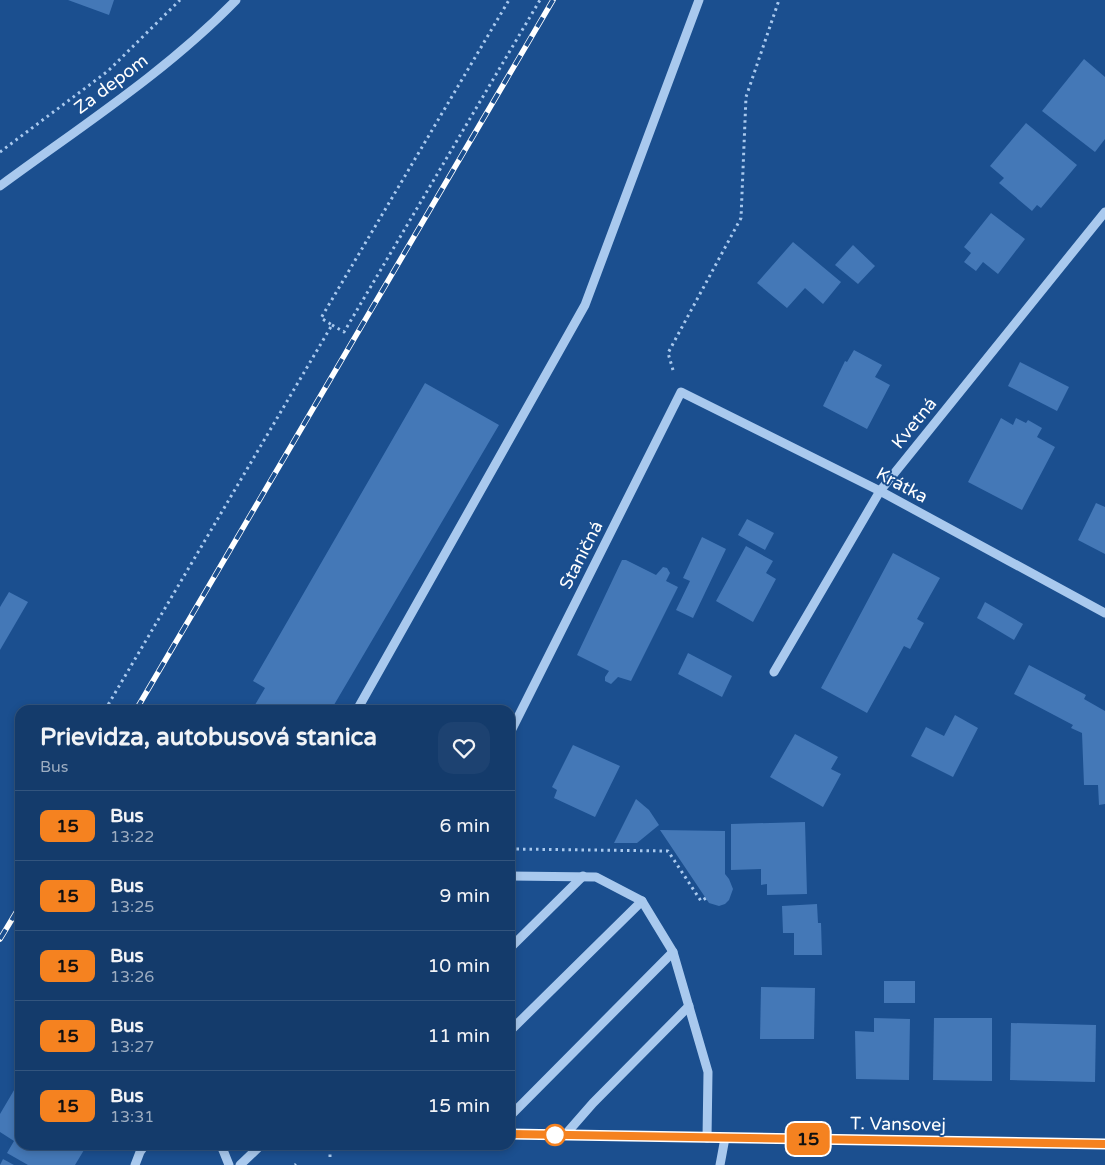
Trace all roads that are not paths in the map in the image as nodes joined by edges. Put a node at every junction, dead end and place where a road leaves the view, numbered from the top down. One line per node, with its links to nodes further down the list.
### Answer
1 (236, 0): 3 (street, Za depom)
2 (699, 0): 9 (street)
3 (0, 186)
4 (1105, 212): 6 (street, Kvetná)
5 (680, 392): 6 (street, Krátka); 10 (street, Staničná)
6 (880, 491): 7 (street, Krátka); 8 (street, Kvetná)
7 (1105, 613)
8 (774, 672)
9 (359, 705)
10 (515, 723)
11 (515, 876): 12 (street)
12 (583, 876): 13 (street); 14 (street)
13 (642, 901): 15 (street); 17 (street)
14 (515, 943)
15 (673, 952): 16 (street); 18 (street)
16 (688, 1006): 20 (street); 21 (street)
17 (515, 1026)
18 (515, 1111)
19 (515, 1134): 20 (street, T. Vansovej)
20 (565, 1135): 21 (street, T. Vansovej)
21 (707, 1138): 22 (street, T. Vansovej)
22 (725, 1138): 23 (street, T. Vansovej); 30 (street)
23 (1105, 1144)
24 (141, 1150): 27 (street)
25 (223, 1150): 28 (street)
26 (256, 1150): 29 (street)
27 (135, 1165)
28 (229, 1165)
29 (240, 1165)
30 (720, 1165)

